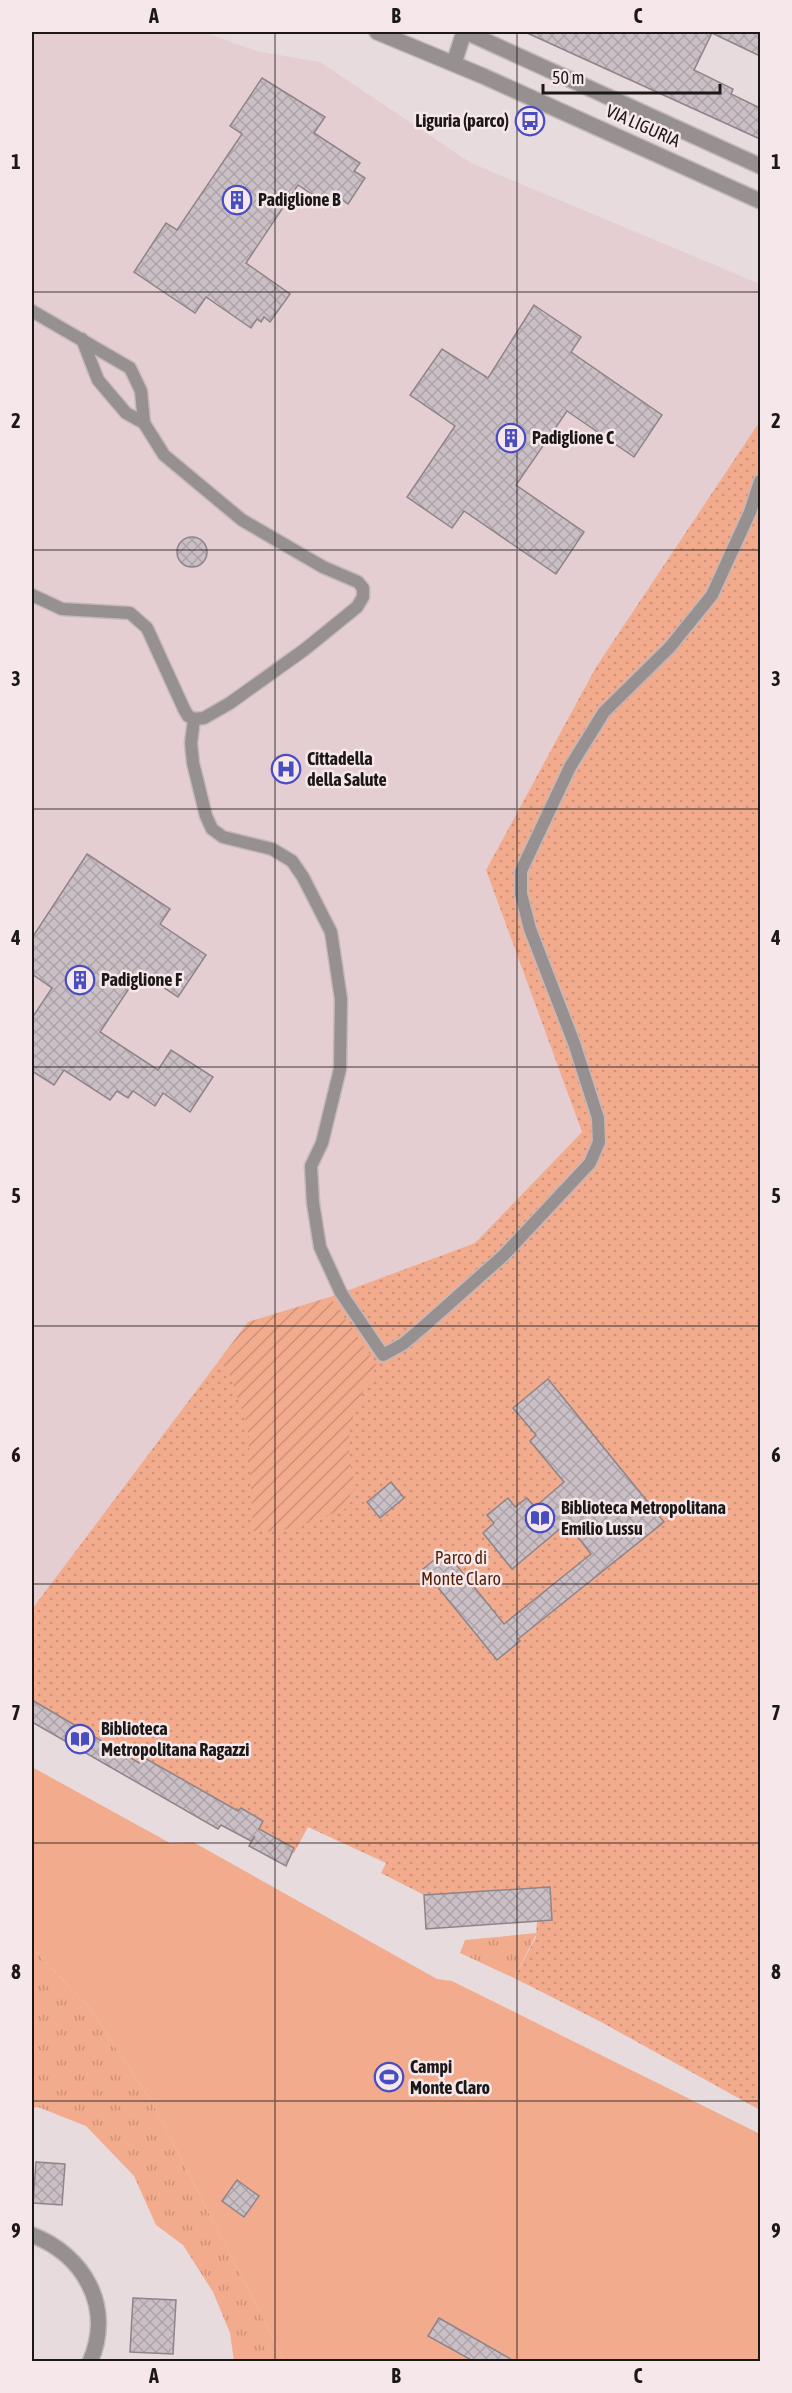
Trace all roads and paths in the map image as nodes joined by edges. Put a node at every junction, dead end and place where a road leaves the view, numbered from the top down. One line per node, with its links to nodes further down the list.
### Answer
1 (377, 32): 3 (street, VIA LIGURIA)
2 (465, 32): 3 (street); 4 (street, VIA LIGURIA)
3 (454, 63): 5 (street, VIA LIGURIA)
4 (760, 166)
5 (760, 201)
6 (32, 311): 7 (lane)
7 (82, 339): 8 (lane); 8 (lane)
8 (144, 423): 11 (lane)
9 (760, 481): 11 (lane)
10 (32, 595): 11 (lane)
11 (194, 719)
12 (32, 2235): 13 (street)
13 (90, 2361)

